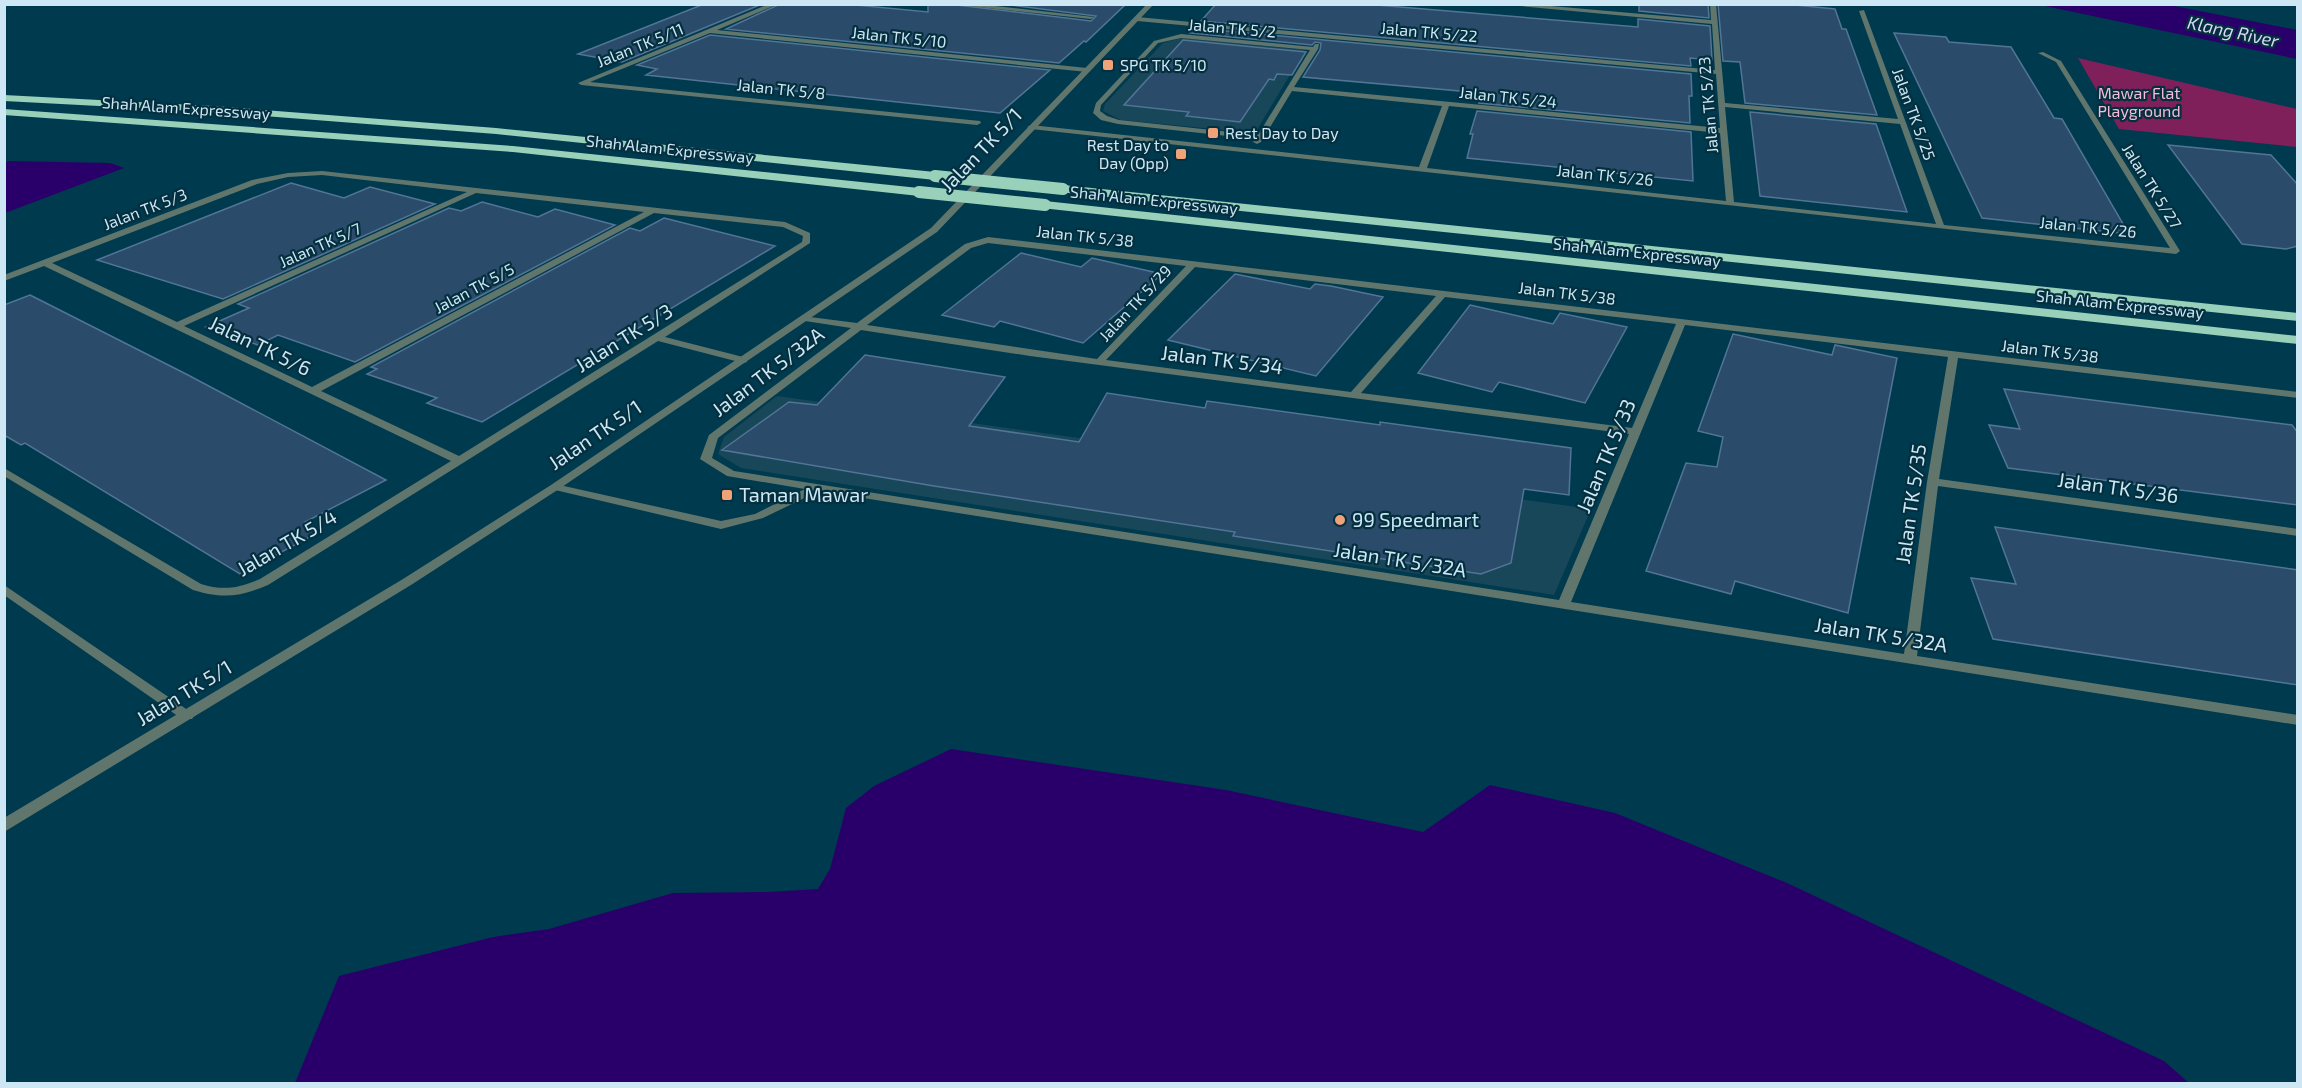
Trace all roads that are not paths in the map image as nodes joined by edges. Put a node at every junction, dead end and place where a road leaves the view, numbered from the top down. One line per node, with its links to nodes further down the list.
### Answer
1 (775, 4): 11 (street, Jalan TK 5/11)
2 (953, 4): 8 (street)
3 (1151, 4): 9 (street, Jalan TK 5/1)
4 (1501, 4): 6 (street)
5 (1713, 4): 10 (street, Jalan TK 5/23)
6 (1564, 7): 10 (street)
7 (1862, 11): 23 (street, Jalan TK 5/25)
8 (1091, 17)
9 (1137, 19): 12 (street, Jalan TK 5/22); 15 (street, Jalan TK 5/1)
10 (1714, 22): 16 (street, Jalan TK 5/23)
11 (709, 31): 15 (street, Jalan TK 5/10); 17 (street, Jalan TK 5/11)
12 (1323, 36): 13 (street); 16 (street, Jalan TK 5/22)
13 (1315, 49): 18 (street); 27 (street, Jalan TK 5/2)
14 (2041, 52): 34 (street, Jalan TK 5/27)
15 (1087, 70): 25 (street, Jalan TK 5/1)
16 (1719, 72): 21 (street, Jalan TK 5/23)
17 (581, 83): 24 (street, Jalan TK 5/8)
18 (1290, 89): 20 (street, Jalan TK 5/24); 27 (street)
19 (4, 98): 39 (highway, Shah Alam Expressway, bridge)
20 (1446, 104): 26 (street, Jalan TK 5/24); 29 (street)
21 (1722, 105): 23 (street); 26 (street, Jalan TK 5/23)
22 (4, 112): 45 (highway, Shah Alam Expressway, bridge)
23 (1903, 122): 33 (street, Jalan TK 5/25)
24 (977, 123)
25 (1031, 127): 28 (street, Jalan TK 5/26); 40 (street, Jalan TK 5/1)
26 (1724, 131): 31 (street, Jalan TK 5/23)
27 (1260, 136): 28 (street)
28 (1251, 151): 29 (street, Jalan TK 5/26)
29 (1422, 170): 31 (street, Jalan TK 5/26)
30 (476, 191): 32 (street, Jalan TK 5/3); 35 (street, Jalan TK 5/3); 42 (street, Jalan TK 5/7)
31 (1730, 204): 33 (street, Jalan TK 5/26)
32 (651, 212): 44 (street, Jalan TK 5/3); 49 (street, Jalan TK 5/5)
33 (1941, 227): 34 (street, Jalan TK 5/26)
34 (2176, 251)
35 (45, 263): 37 (street); 42 (street, Jalan TK 5/6)
36 (1193, 264): 38 (street, Jalan TK 5/38); 43 (street, Jalan TK 5/38); 48 (street, Jalan TK 5/29)
37 (4, 278)
38 (1443, 293): 41 (street, Jalan TK 5/38); 50 (street)
39 (2298, 317)
40 (805, 318): 43 (street, Jalan TK 5/34); 47 (street, Jalan TK 5/1)
41 (1682, 322): 46 (street, Jalan TK 5/38); 52 (street, Jalan TK 5/33)
42 (176, 326): 49 (street, Jalan TK 5/6)
43 (860, 327): 48 (street, Jalan TK 5/34); 57 (street, Jalan TK 5/32A)
44 (657, 338): 47 (street); 53 (street, Jalan TK 5/3)
45 (2298, 340)
46 (1953, 355): 51 (street, Jalan TK 5/38); 55 (street, Jalan TK 5/35)
47 (743, 360): 56 (street, Jalan TK 5/1)
48 (1100, 362): 50 (street, Jalan TK 5/34)
49 (312, 391): 53 (street, Jalan TK 5/6)
50 (1354, 395): 52 (street, Jalan TK 5/34)
51 (2298, 395)
52 (1635, 432): 60 (street, Jalan TK 5/33)
53 (460, 461): 54 (street, Jalan TK 5/4)
54 (4, 471)
55 (1933, 482): 58 (street, Jalan TK 5/36); 61 (street, Jalan TK 5/35)
56 (555, 487): 57 (street); 62 (street, Jalan TK 5/1)
57 (816, 488): 60 (street, Jalan TK 5/32A)
58 (2298, 533)
59 (4, 590): 62 (street)
60 (1563, 605): 61 (street, Jalan TK 5/32A)
61 (1910, 659): 63 (street, Jalan TK 5/32A)
62 (187, 716): 64 (street, Jalan TK 5/1)
63 (2298, 720)
64 (4, 826)

